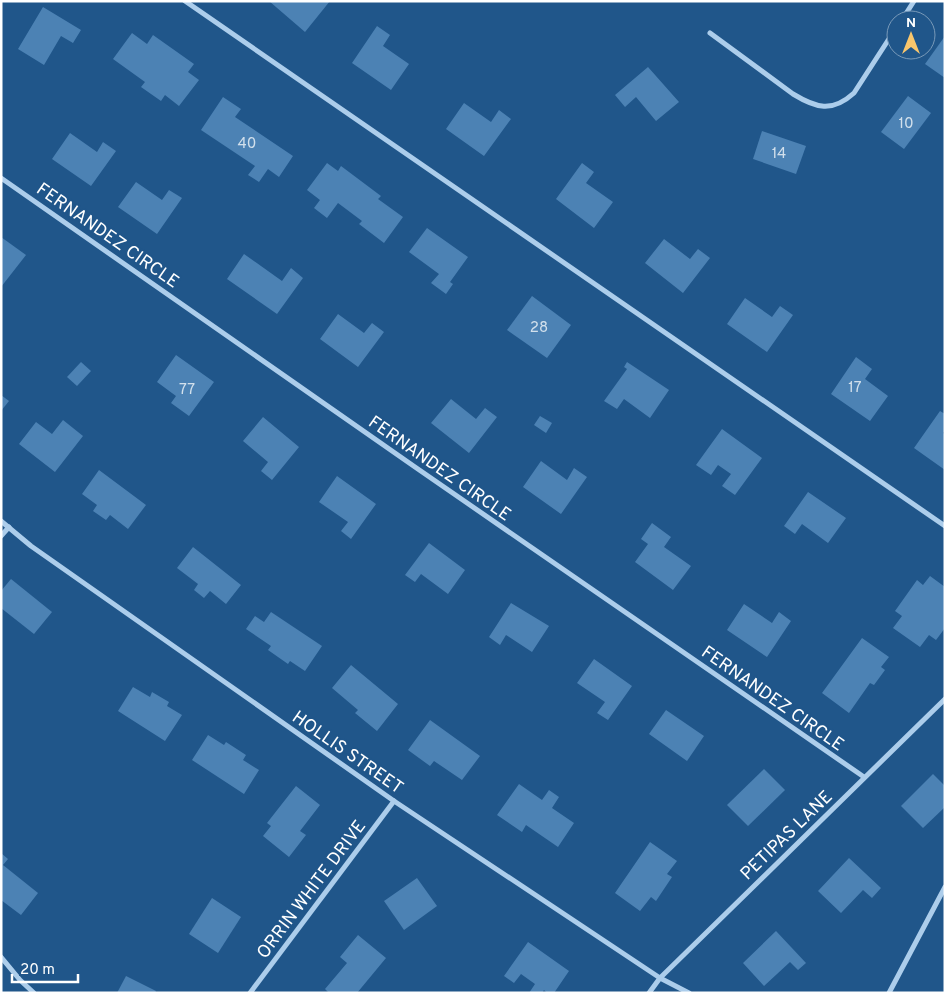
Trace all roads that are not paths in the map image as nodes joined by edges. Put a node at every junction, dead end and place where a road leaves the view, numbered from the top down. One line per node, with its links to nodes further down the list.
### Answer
1 (185, 1): 6 (street)
2 (710, 33): 3 (street)
3 (886, 43)
4 (1, 178): 10 (street, FERNANDEZ CIRCLE)
5 (1, 521): 7 (street, HOLLIS STREET)
6 (945, 526)
7 (9, 527): 8 (street); 11 (street, HOLLIS STREET)
8 (1, 536)
9 (945, 698): 10 (street, PETIPAS LANE)
10 (864, 778): 14 (street, PETIPAS LANE)
11 (394, 801): 14 (street, HOLLIS STREET); 16 (street, ORRIN WHITE DRIVE)
12 (945, 887): 19 (street)
13 (1, 957): 15 (street)
14 (660, 978): 17 (street, PETIPAS LANE); 18 (street, HOLLIS STREET)
15 (34, 993)
16 (250, 993)
17 (649, 993)
18 (689, 993)
19 (889, 993)

